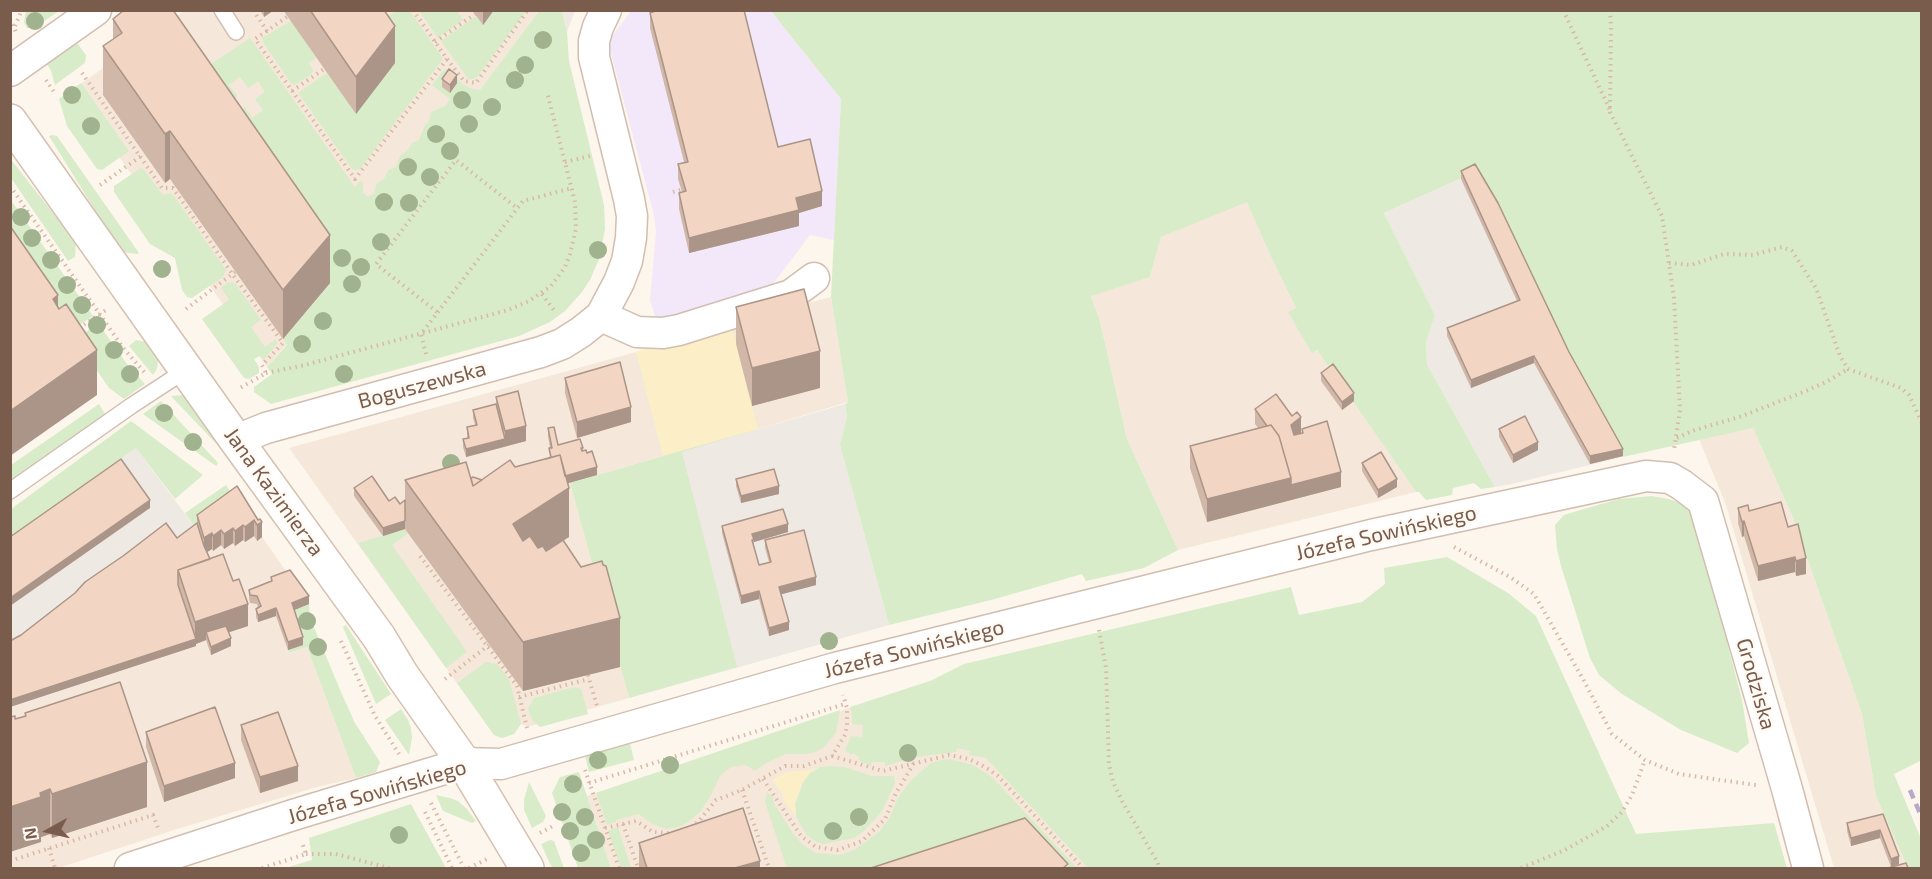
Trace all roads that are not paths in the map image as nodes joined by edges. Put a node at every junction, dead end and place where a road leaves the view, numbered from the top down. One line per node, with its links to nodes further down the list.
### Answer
1 (96, 10): 5 (street)
2 (222, 10): 4 (lane)
3 (606, 10): 8 (street, Boguszewska)
4 (236, 32)
5 (10, 71)
6 (10, 121): 9 (street, Jana Kazimierza)
7 (814, 278): 8 (street)
8 (601, 316): 10 (street, Boguszewska)
9 (186, 370): 10 (street, Jana Kazimierza); 12 (lane)
10 (236, 440): 13 (street, Jana Kazimierza)
11 (1670, 478): 13 (street, Józefa Sowińskiego); 16 (street, Grodziska)
12 (10, 491)
13 (464, 763): 14 (street, Józefa Sowińskiego); 15 (street, Jana Kazimierza)
14 (130, 868)
15 (527, 868)
16 (1808, 868)

